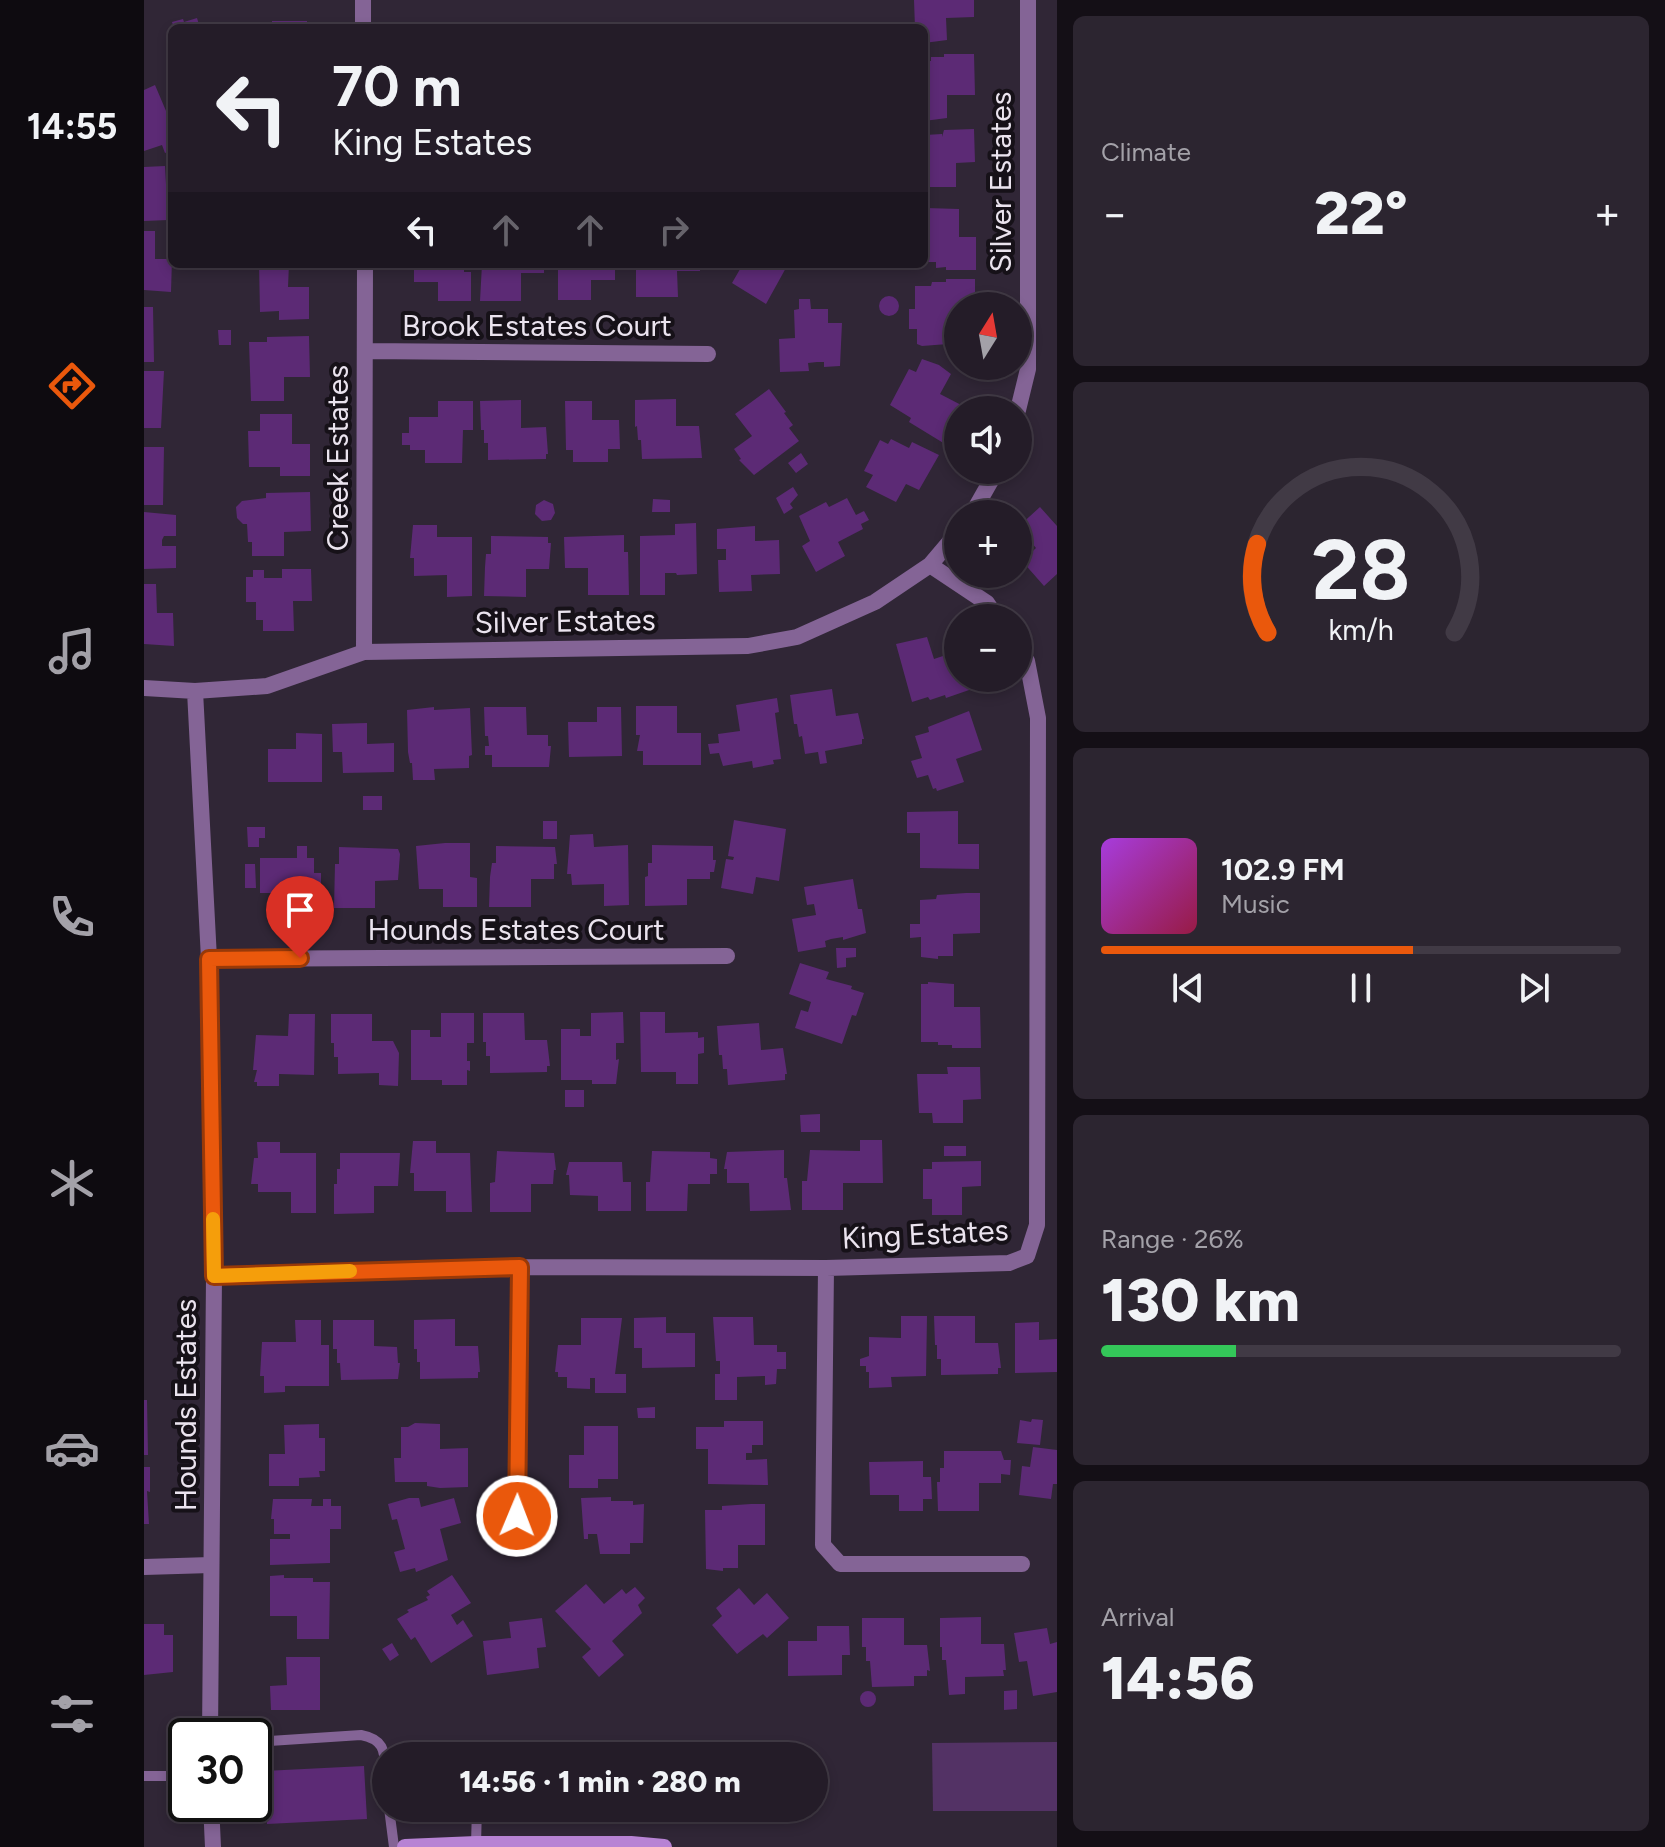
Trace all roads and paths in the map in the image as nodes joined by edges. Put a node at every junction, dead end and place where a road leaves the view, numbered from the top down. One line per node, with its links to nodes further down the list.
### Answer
1 (363, 0): 3 (street)
2 (1028, 0): 7 (street, Silver Estates)
3 (363, 24)
4 (365, 268): 5 (street, Creek Estates)
5 (366, 351): 6 (street, Brook Estates Court); 11 (street, Creek Estates)
6 (708, 354)
7 (1021, 396)
8 (944, 548): 9 (street, Silver Estates)
9 (930, 565): 10 (street); 11 (street, Silver Estates)
10 (988, 604)
11 (364, 652): 14 (street, Silver Estates)
12 (1032, 687): 18 (street, King Estates)
13 (144, 688): 14 (street, Silver Estates)
14 (195, 691): 16 (street, Hounds Estates)
15 (727, 956): 16 (street, Hounds Estates Court)
16 (209, 959): 19 (street, Hounds Estates)
17 (520, 1267): 18 (street, King Estates); 19 (street, King Estates); 20 (street)
18 (826, 1268): 21 (street)
19 (214, 1276): 22 (street, Hounds Estates)
20 (517, 1547)
21 (1022, 1564)
22 (211, 1565): 23 (street); 24 (street, Hounds Estates)
23 (144, 1567)
24 (210, 1718)
25 (272, 1741): 26 (lane)
26 (378, 1742)
27 (144, 1776): 28 (lane)
28 (168, 1776)
29 (212, 1822): 33 (street)
30 (391, 1822): 34 (lane)
31 (477, 1822): 32 (lane)
32 (476, 1844): 35 (street); 36 (street)
33 (213, 1847)
34 (394, 1847)
35 (405, 1847)
36 (664, 1847)

